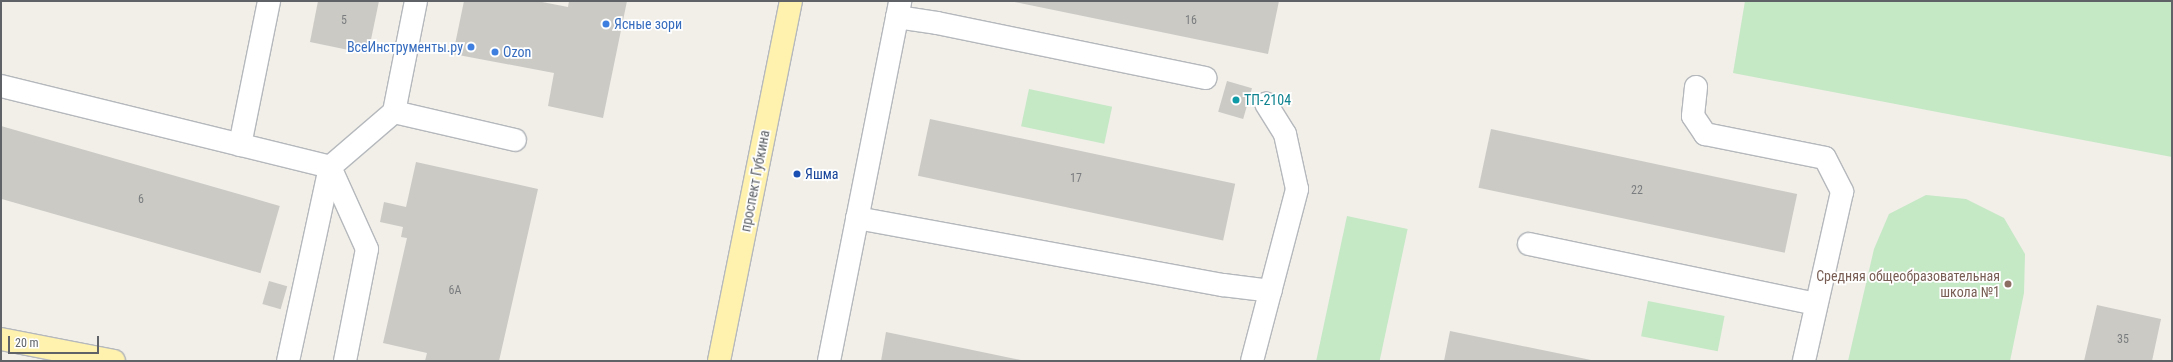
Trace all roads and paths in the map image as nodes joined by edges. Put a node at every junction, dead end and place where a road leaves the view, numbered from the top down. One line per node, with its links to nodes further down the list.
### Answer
1 (269, 1): 11 (lane)
2 (416, 1): 9 (lane)
3 (791, 1): 21 (main road, проспект Губкина)
4 (899, 9): 5 (lane); 13 (lane)
5 (1205, 78)
6 (1, 86): 11 (lane)
7 (1696, 87): 16 (lane)
8 (1266, 104): 15 (lane)
9 (394, 112): 10 (lane); 12 (lane)
10 (515, 140)
11 (240, 145): 12 (lane)
12 (330, 167): 19 (lane); 20 (lane)
13 (857, 218): 15 (lane); 22 (lane)
14 (1529, 244): 16 (lane)
15 (1270, 292): 23 (lane)
16 (1815, 304): 24 (lane)
17 (1, 338): 18 (main road)
18 (114, 361)
19 (288, 361)
20 (345, 361)
21 (719, 361)
22 (829, 361)
23 (1252, 361)
24 (1804, 361)

